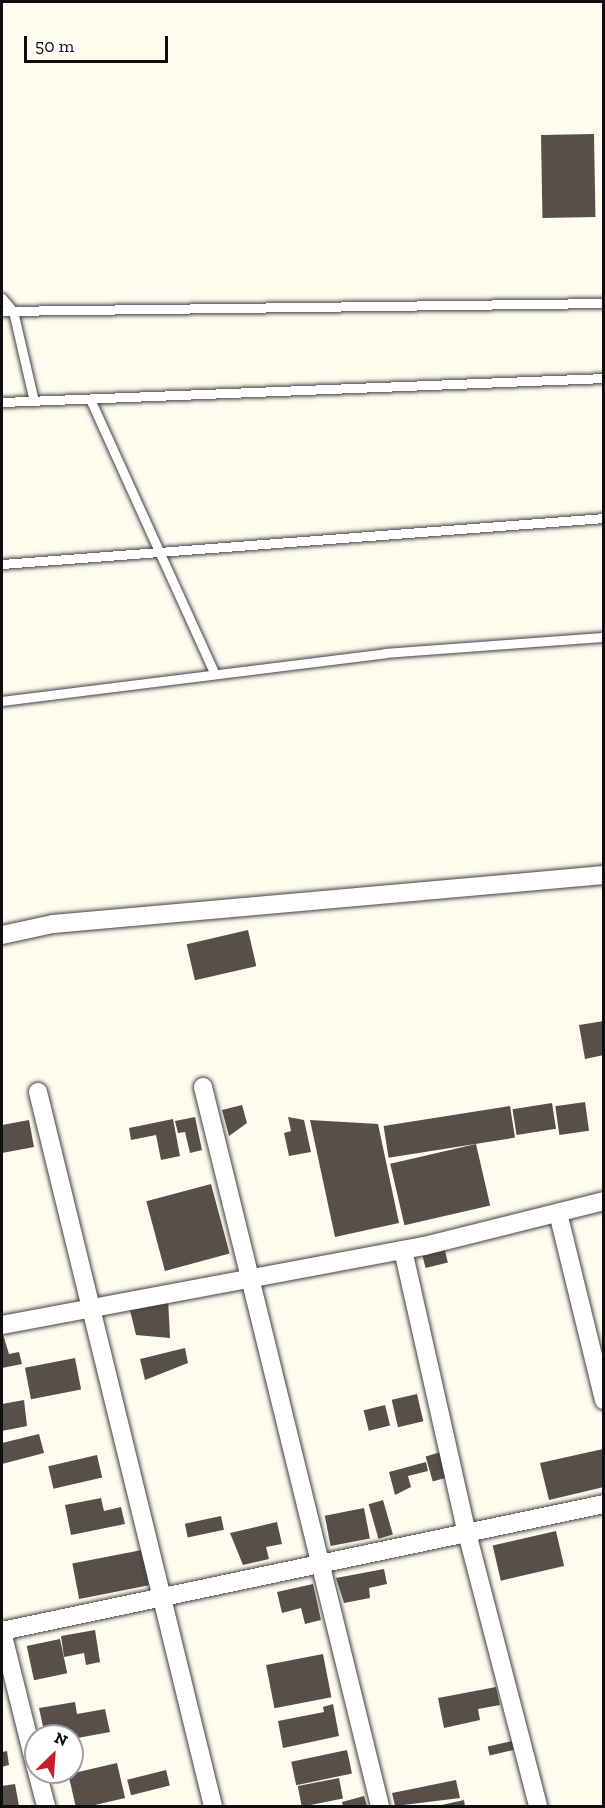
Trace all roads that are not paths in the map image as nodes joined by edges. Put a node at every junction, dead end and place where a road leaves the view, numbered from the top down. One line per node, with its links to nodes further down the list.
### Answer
1 (2, 298): 4 (lane)
2 (603, 303): 4 (lane)
3 (2, 311): 4 (lane)
4 (13, 311): 7 (lane)
5 (603, 378): 6 (lane)
6 (90, 399): 7 (lane); 10 (lane)
7 (34, 401): 8 (lane)
8 (2, 402)
9 (603, 518): 10 (lane)
10 (163, 552): 11 (lane); 13 (lane)
11 (2, 564)
12 (603, 637): 13 (lane)
13 (215, 674): 14 (lane)
14 (2, 701)
15 (603, 875): 16 (street)
16 (2, 935)
17 (202, 1087): 22 (street)
18 (38, 1092): 23 (street)
19 (603, 1201): 20 (street)
20 (558, 1213): 21 (street); 25 (street)
21 (403, 1250): 22 (street); 27 (street)
22 (251, 1279): 23 (street); 28 (street)
23 (91, 1309): 24 (street); 29 (street)
24 (2, 1325)
25 (603, 1400)
26 (603, 1504): 27 (street)
27 (467, 1533): 28 (street); 36 (street)
28 (322, 1563): 29 (street); 35 (street)
29 (162, 1597): 30 (street); 34 (street)
30 (2, 1631): 31 (street)
31 (25, 1724)
32 (40, 1784): 33 (street)
33 (46, 1806)
34 (213, 1806)
35 (380, 1806)
36 (538, 1806)

